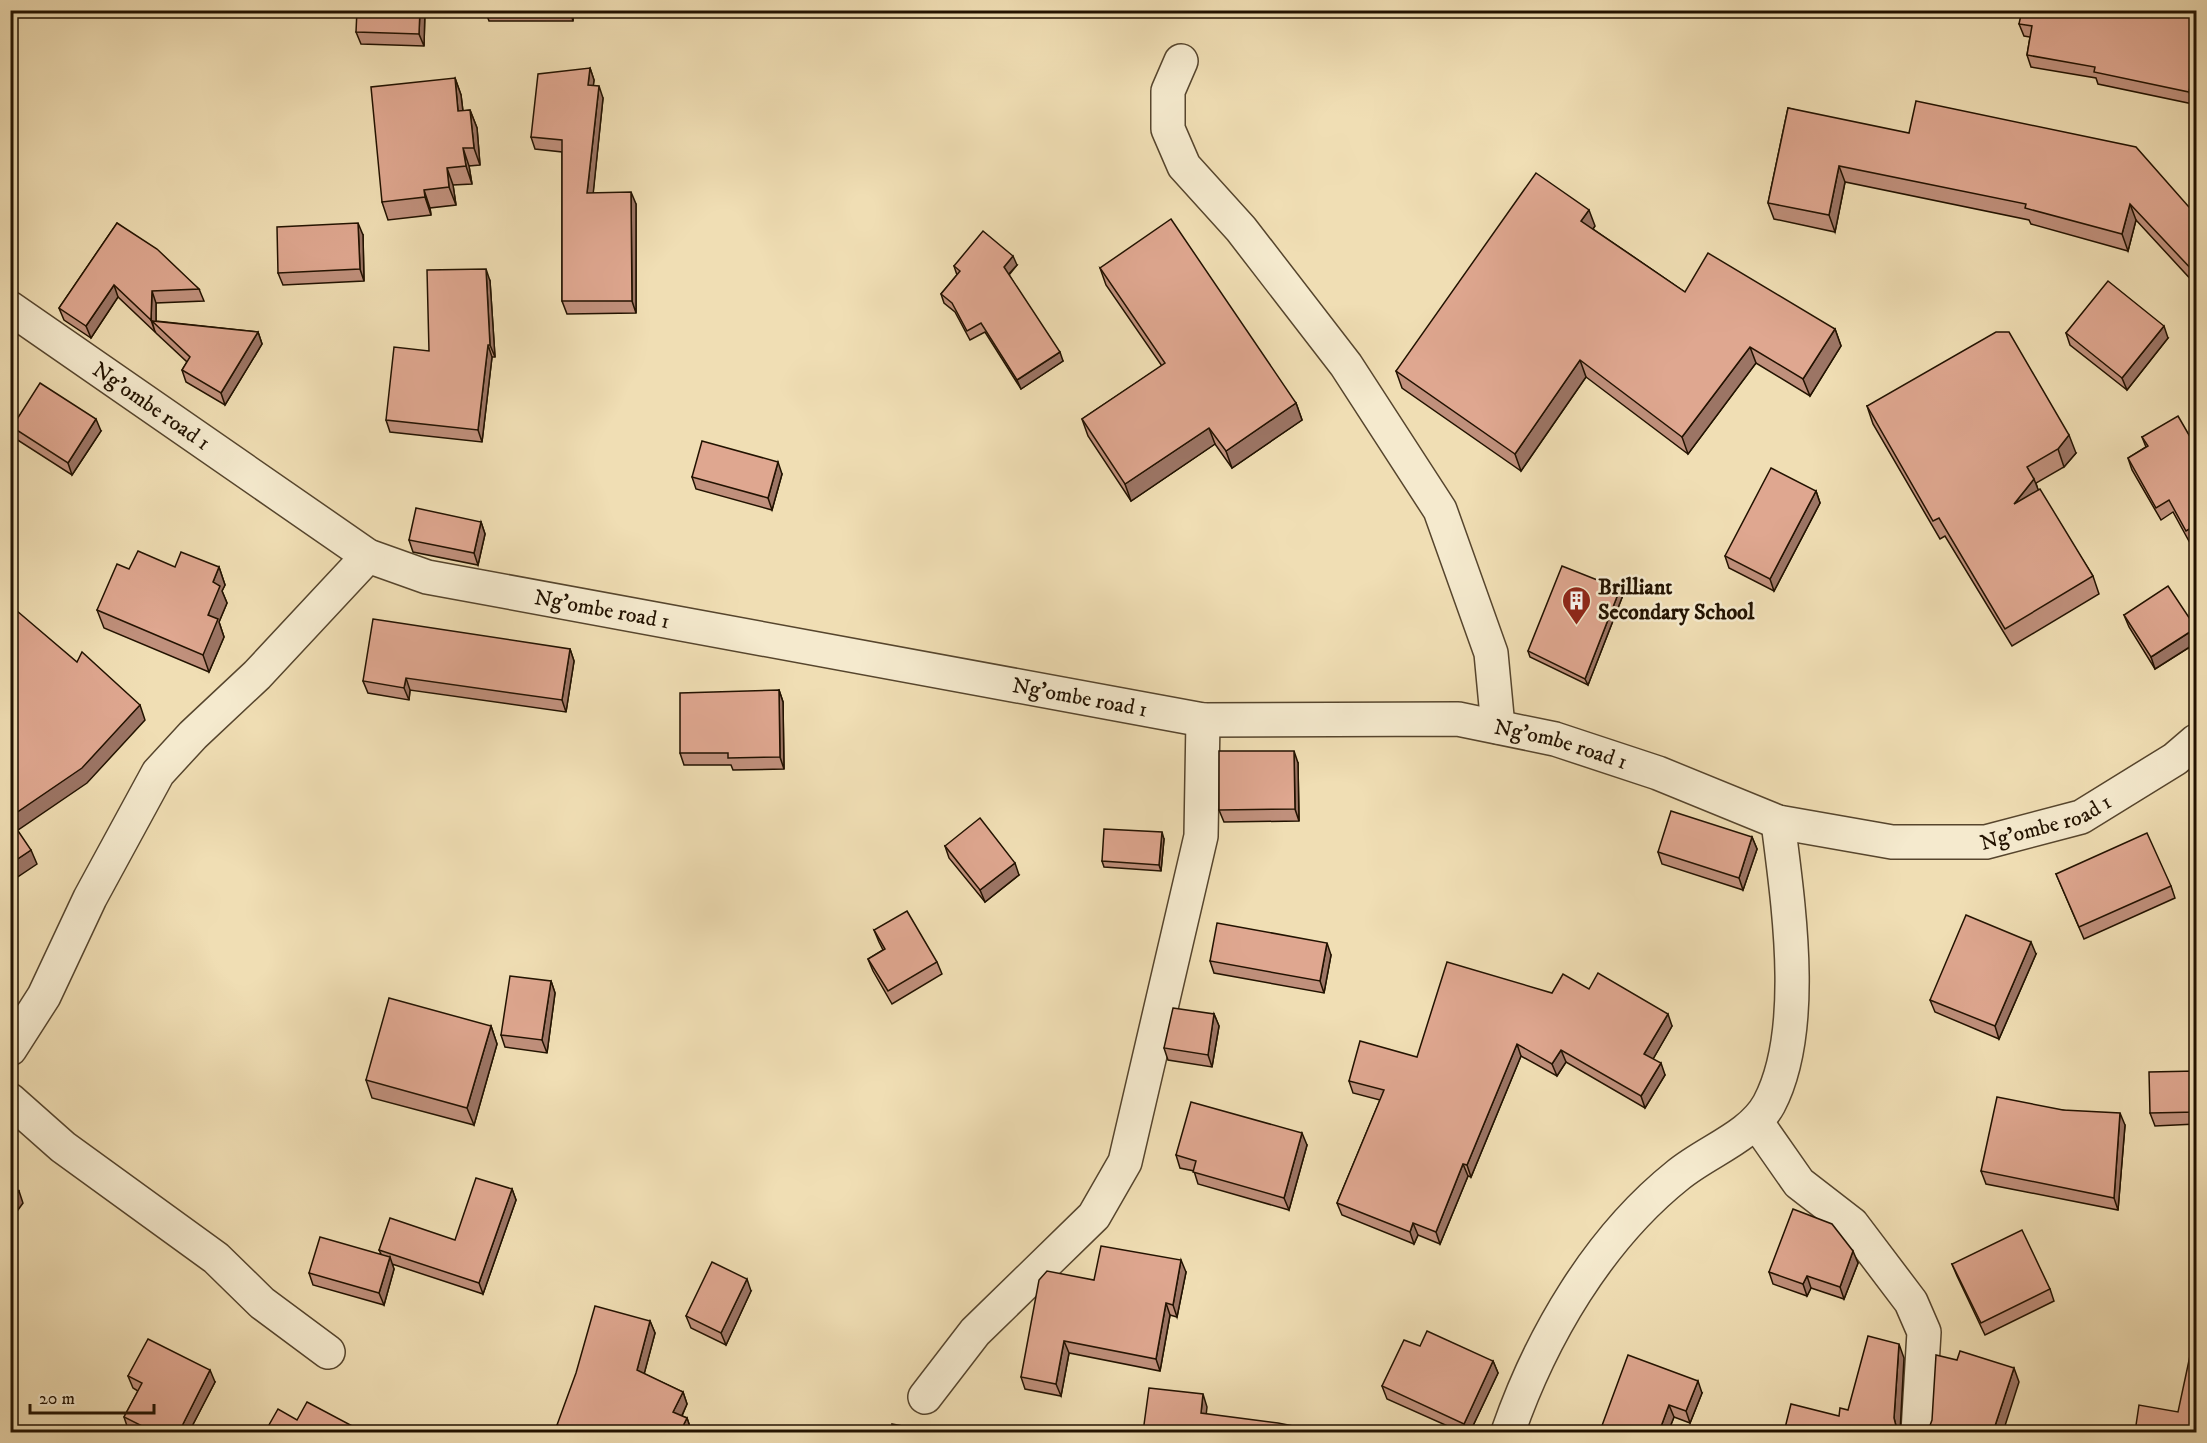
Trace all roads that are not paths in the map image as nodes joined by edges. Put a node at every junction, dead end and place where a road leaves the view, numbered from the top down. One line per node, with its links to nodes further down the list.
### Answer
1 (1181, 61): 5 (street)
2 (10, 308): 3 (street, Ng’ombe road 1)
3 (368, 556): 4 (street, Ng’ombe road 1); 8 (street)
4 (1203, 720): 5 (street, Ng’ombe road 1); 12 (street)
5 (1498, 727): 7 (street, Ng’ombe road 1)
6 (2196, 741): 7 (street, Ng’ombe road 1)
7 (1778, 822): 10 (street)
8 (10, 1049)
9 (10, 1100): 11 (street)
10 (1757, 1123): 13 (street); 14 (street)
11 (328, 1352)
12 (925, 1397)
13 (1508, 1432)
14 (1918, 1432)

